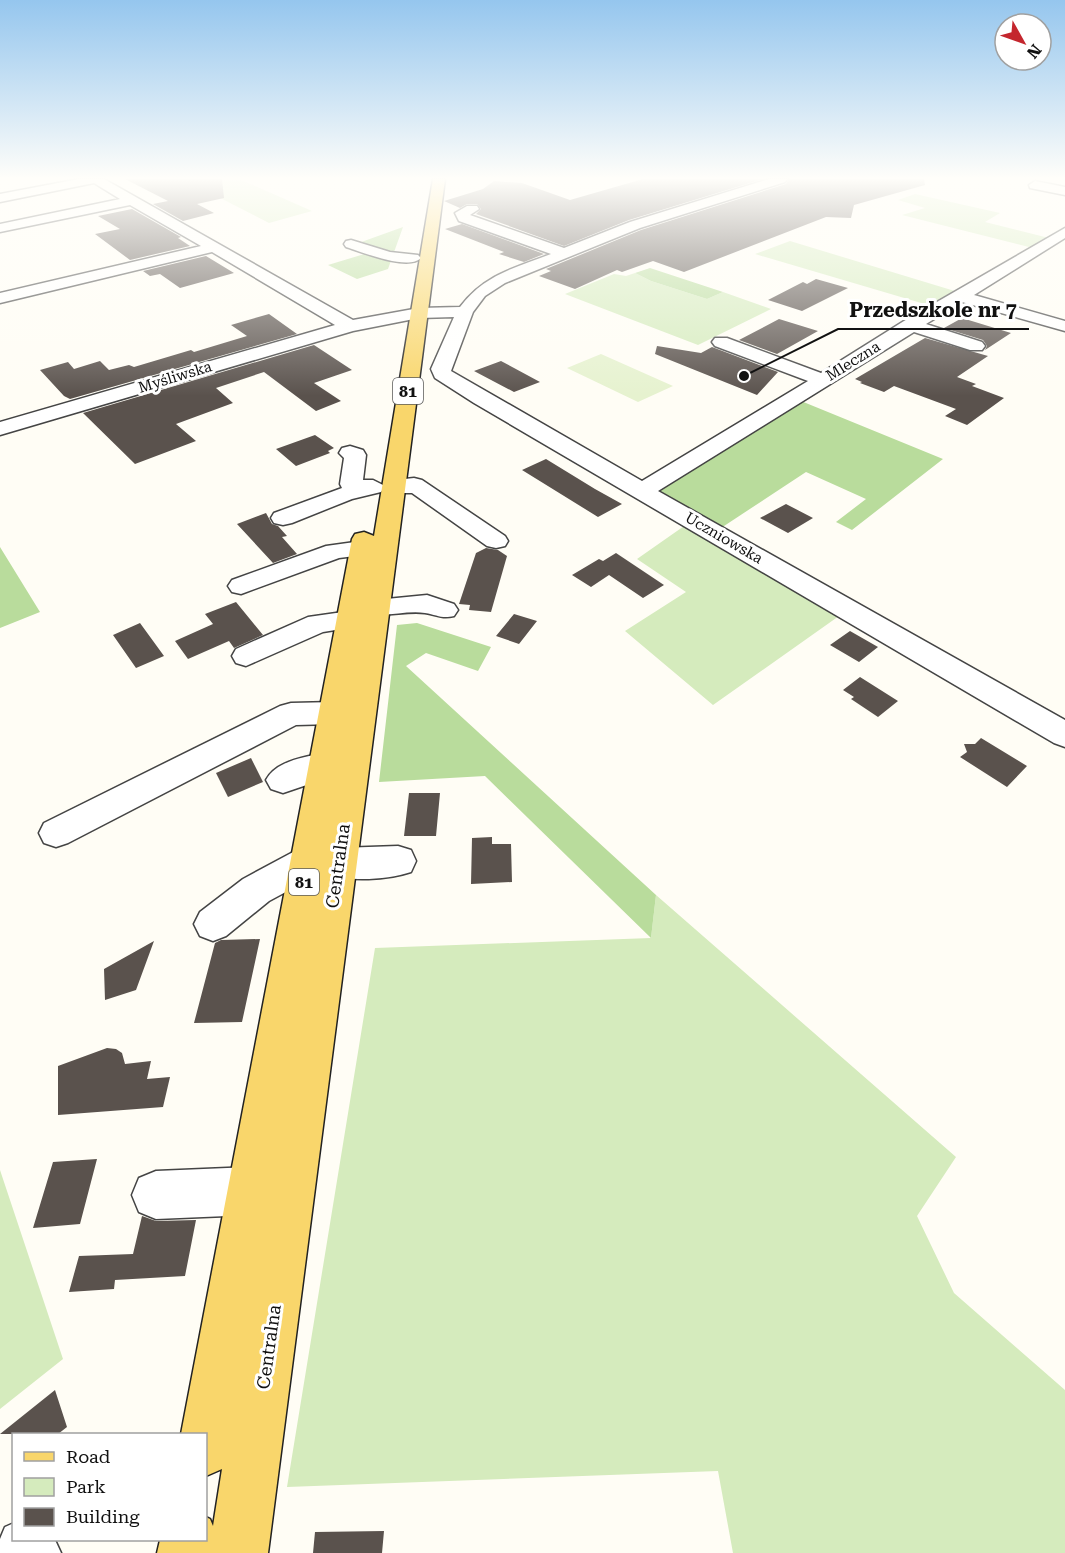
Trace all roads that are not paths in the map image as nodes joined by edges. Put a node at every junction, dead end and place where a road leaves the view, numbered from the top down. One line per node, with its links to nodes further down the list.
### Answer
1 (196, 251): 12 (street)
2 (223, 251): 16 (street)
3 (374, 251): 10 (street)
4 (414, 251): 10 (main road, Centralna / 81)
5 (424, 251): 14 (main road, Centralna / 81)
6 (559, 251): 9 (street)
7 (567, 251): 9 (street)
8 (1033, 251): 11 (street, Mleczna)
9 (563, 253): 13 (street)
10 (413, 258): 14 (main road, Centralna / 81)
11 (959, 296): 15 (street, Mleczna); 17 (street)
12 (0, 298)
13 (465, 312): 14 (street, Myśliwska); 24 (street, Uczniowska)
14 (411, 314): 16 (street, Myśliwska); 23 (main road, Centralna / 81)
15 (910, 325): 19 (street); 20 (street, Mleczna)
16 (350, 326): 21 (street, Myśliwska)
17 (1065, 326)
18 (721, 342): 20 (street)
19 (976, 346)
20 (822, 380): 24 (street, Mleczna)
21 (0, 429)
22 (350, 453): 23 (street)
23 (376, 487): 25 (street); 26 (street); 27 (main road, Centralna / 81); 30 (main road, Centralna / 81)
24 (642, 491): 33 (street, Uczniowska)
25 (283, 518)
26 (496, 541)
27 (362, 549): 28 (street); 30 (main road, Centralna / 81)
28 (241, 586)
29 (444, 610): 30 (street)
30 (363, 613): 31 (street); 32 (main road, Centralna / 81); 38 (main road, Centralna / 81)
31 (246, 656)
32 (334, 713): 34 (main road, Centralna / 81); 36 (street)
33 (1065, 735)
34 (324, 766): 35 (street); 38 (main road, Centralna / 81)
35 (283, 780)
36 (56, 832)
37 (398, 861): 38 (street)
38 (323, 862): 39 (street); 40 (main road, Centralna / 81); 43 (main road, Centralna / 81)
39 (213, 924)
40 (251, 1191): 41 (street); 42 (main road, Centralna / 81)
41 (156, 1195)
42 (207, 1442)
43 (238, 1553)

